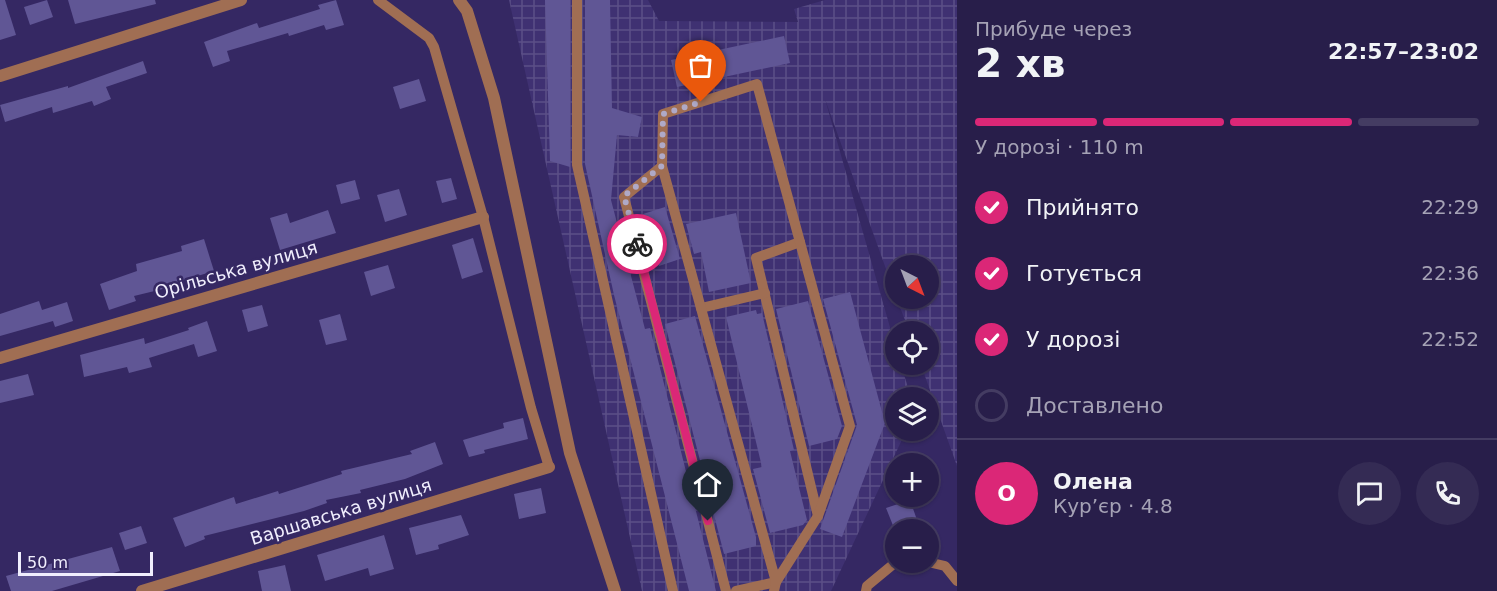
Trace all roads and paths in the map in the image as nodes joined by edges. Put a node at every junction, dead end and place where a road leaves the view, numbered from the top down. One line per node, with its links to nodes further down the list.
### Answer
1 (241, 0): 5 (street)
2 (378, 0): 7 (lane)
3 (459, 0): 19 (street)
4 (577, 0): 20 (lane)
5 (0, 76)
6 (662, 166): 8 (lane); 10 (lane); 21 (lane)
7 (483, 217): 11 (street, Орільська вулиця); 12 (lane)
8 (800, 242): 9 (lane); 13 (lane)
9 (765, 293): 10 (lane); 13 (lane)
10 (701, 308): 17 (lane)
11 (0, 358)
12 (549, 467): 18 (street, Варшавська вулиця)
13 (818, 516): 17 (lane)
14 (939, 565): 16 (lane)
15 (885, 571): 23 (lane)
16 (957, 581)
17 (775, 587): 22 (lane)
18 (142, 591)
19 (615, 591)
20 (673, 591)
21 (726, 591)
22 (736, 591)
23 (866, 591)

